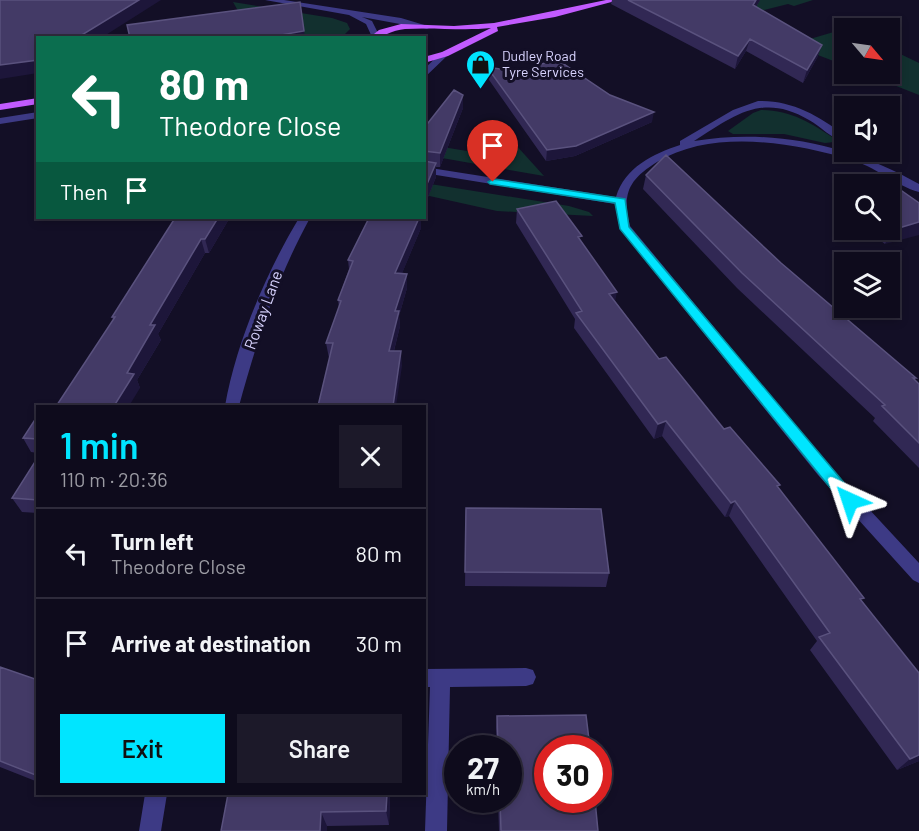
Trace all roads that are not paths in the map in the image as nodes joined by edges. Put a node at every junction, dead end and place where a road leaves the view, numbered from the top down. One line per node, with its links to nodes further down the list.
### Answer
1 (269, 0): 3 (street)
2 (615, 0): 4 (main road)
3 (342, 10): 5 (street); 6 (street)
4 (506, 24): 5 (main road); 7 (main road)
5 (430, 27): 6 (main road); 7 (main road)
6 (374, 36)
7 (447, 53): 8 (main road); 9 (street)
8 (426, 59)
9 (426, 73)
10 (36, 101): 11 (main road)
11 (0, 107)
12 (36, 115): 13 (street)
13 (0, 121)
14 (834, 131): 15 (street)
15 (664, 154): 18 (street); 20 (street)
16 (875, 162): 18 (street)
17 (426, 170): 20 (street)
18 (887, 171): 19 (street)
19 (919, 189)
20 (621, 201): 23 (street)
21 (304, 219): 22 (street, Roway Lane)
22 (232, 405)
23 (919, 575)
24 (526, 677): 25 (street)
25 (432, 679): 28 (street)
26 (156, 795): 27 (street)
27 (150, 831)
28 (436, 831)

